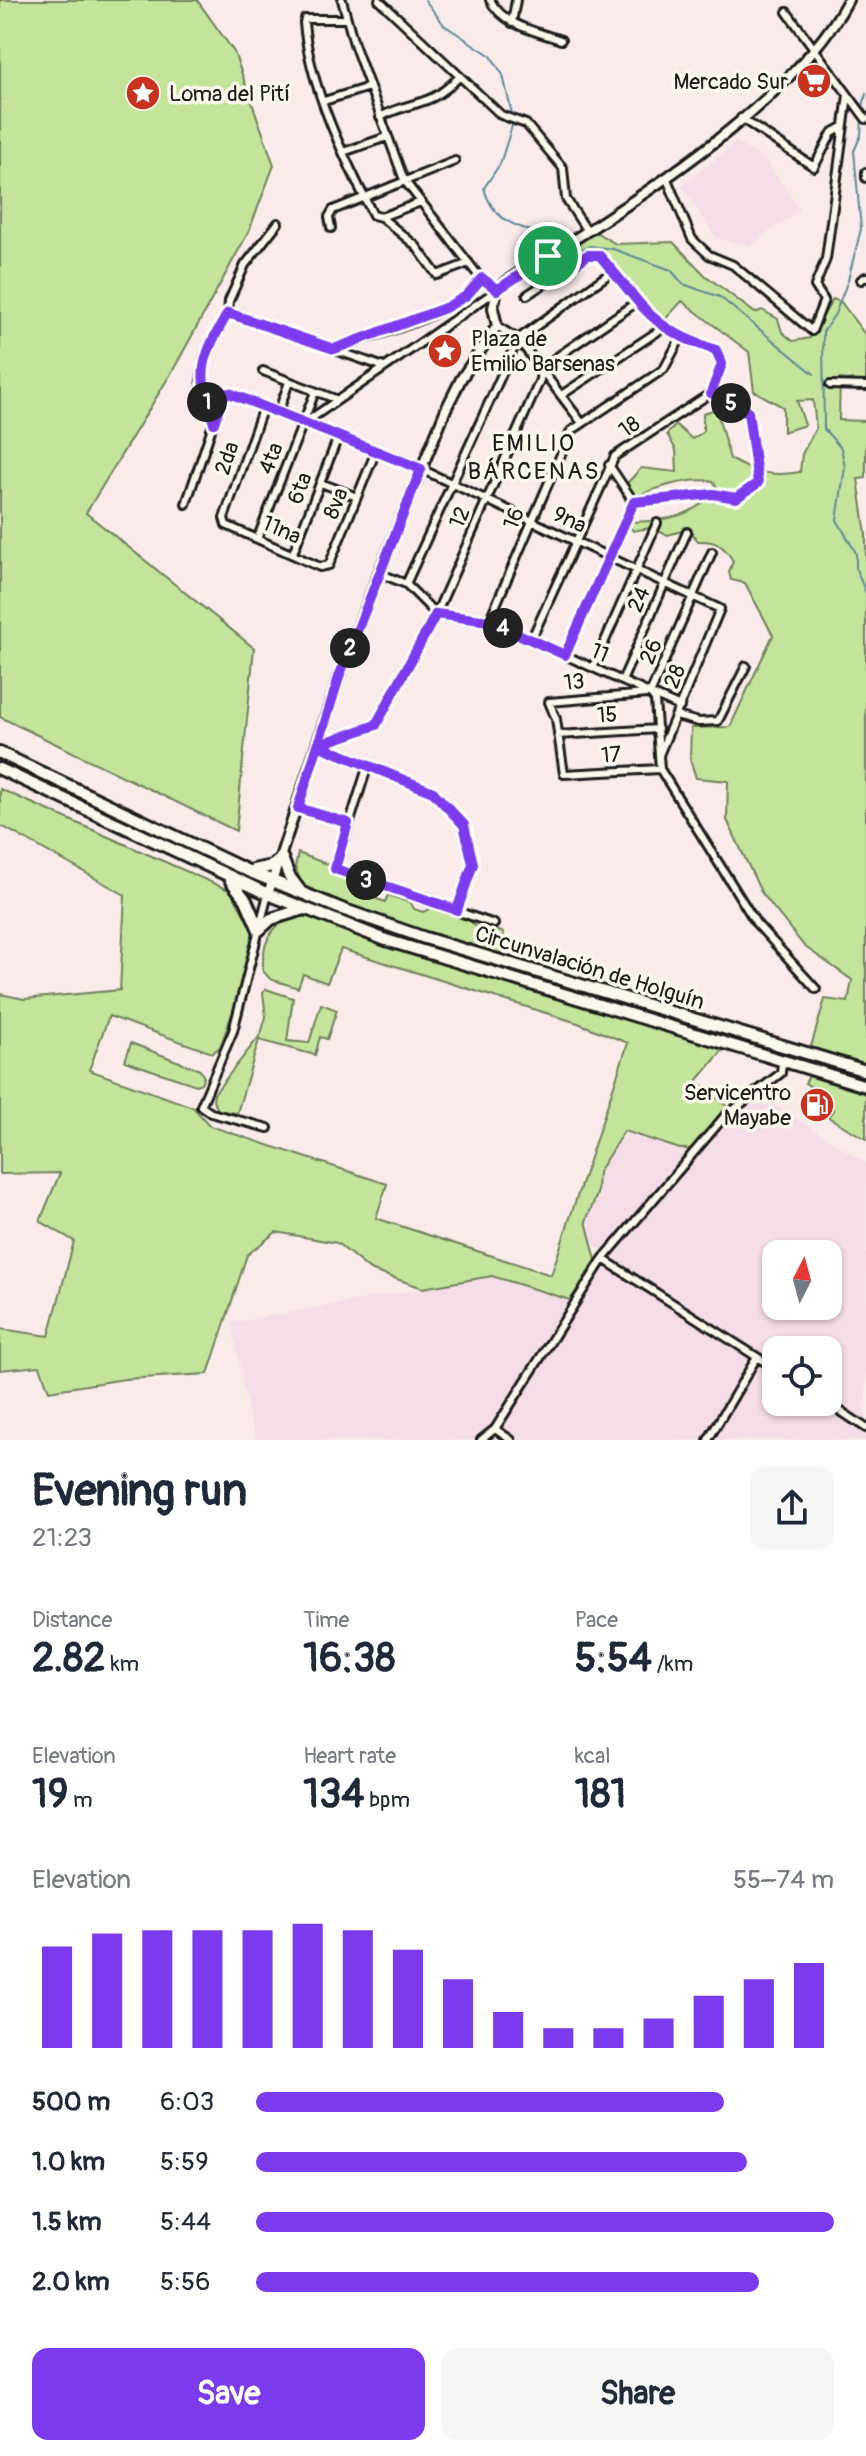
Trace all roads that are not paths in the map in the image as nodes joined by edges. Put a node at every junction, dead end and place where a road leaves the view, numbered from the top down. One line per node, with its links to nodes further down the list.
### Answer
1 (342, 0): 7 (street)
2 (379, 0): 11 (street)
3 (490, 0): 8 (street)
4 (516, 0): 8 (street)
5 (848, 0): 10 (street)
6 (787, 12): 10 (street)
7 (346, 19): 12 (street); 14 (street)
8 (512, 23): 9 (street)
9 (561, 40)
10 (813, 48): 13 (street); 16 (street)
11 (459, 77): 15 (street); 29 (street)
12 (369, 87): 14 (street); 15 (street)
13 (848, 95): 17 (street); 18 (street)
14 (324, 101): 20 (street)
15 (380, 117): 19 (street)
16 (741, 118): 18 (street); 22 (street)
17 (866, 119)
18 (844, 127): 22 (street)
19 (387, 137): 20 (street); 23 (street)
20 (343, 152): 24 (street)
21 (455, 161): 23 (street)
22 (667, 179): 29 (street)
23 (404, 180): 24 (street); 25 (street)
24 (363, 195): 26 (street); 28 (street)
25 (421, 202): 26 (street); 31 (street)
26 (381, 217): 31 (street)
27 (278, 223): 38 (street)
28 (331, 228)
29 (587, 231): 30 (street)
30 (548, 256): 33 (street); 35 (street)
31 (469, 263): 34 (street)
32 (613, 271): 33 (street); 37 (street); 41 (street)
33 (560, 274): 36 (street)
34 (482, 278): 35 (street); 43 (street)
35 (497, 290): 39 (street); 44 (street)
36 (527, 295)
37 (637, 302): 40 (street); 45 (street)
38 (228, 313): 43 (street); 56 (street)
39 (497, 326): 41 (street); 62 (street)
40 (663, 328): 42 (street); 52 (street)
41 (518, 339): 45 (street); 64 (street)
42 (680, 339): 51 (street); 57 (street, 16)
43 (334, 349): 44 (street)
44 (384, 367): 53 (street)
45 (541, 368): 52 (street); 66 (street, 12)
46 (263, 371): 47 (street)
47 (289, 382): 50 (street); 55 (street)
48 (830, 385): 49 (street)
49 (866, 386)
50 (315, 392): 53 (street); 58 (street, 4ta)
51 (711, 393): 61 (street, 18); 67 (street)
52 (563, 394): 57 (street)
53 (338, 400): 58 (street)
54 (263, 407): 55 (street, 9na); 56 (street, 9na); 70 (street, 2da)
55 (278, 413): 58 (street, 9na)
56 (214, 423): 68 (street)
57 (582, 423): 69 (street, 16)
58 (303, 424): 59 (street, 9na); 73 (street, 4ta)
59 (338, 437): 60 (street, 9na); 63 (street, 6ta)
60 (376, 451): 62 (street, 9na); 65 (street, 8va)
61 (609, 465): 67 (street); 74 (street, 18)
62 (421, 469): 64 (street, 9na); 80 (street)
63 (321, 483): 65 (street); 76 (street, 6ta)
64 (452, 484): 66 (street, 9na); 81 (street)
65 (357, 497): 78 (street, 8va)
66 (486, 500): 69 (street, 9na); 85 (street, 12)
67 (634, 502): 77 (street)
68 (186, 504)
69 (532, 521): 74 (street, 9na); 86 (street, 16)
70 (225, 522): 73 (street, 11na)
71 (657, 523): 79 (street)
72 (687, 532): 82 (street, 24)
73 (258, 537): 76 (street, 11na)
74 (575, 542): 77 (street, 9na); 87 (street, 18)
75 (712, 552): 83 (street, 26)
76 (293, 553): 78 (street, 11na)
77 (609, 557): 79 (street, 9na); 88 (street)
78 (326, 567)
79 (636, 570): 82 (street, 9na); 90 (street)
80 (379, 573): 81 (street); 97 (street)
81 (406, 584): 85 (street)
82 (664, 584): 83 (street, 9na); 91 (street, 24)
83 (694, 597): 84 (street, 9na); 92 (street, 26)
84 (721, 610): 93 (street, 28)
85 (436, 614): 86 (street, 11); 97 (street, 12)
86 (489, 621): 87 (street, 11)
87 (531, 640): 88 (street, 11)
88 (565, 655): 90 (street, 11)
89 (746, 666): 94 (street)
90 (593, 668): 91 (street, 11)
91 (622, 681): 92 (street, 11)
92 (650, 694): 93 (street, 11); 95 (street, 26); 96 (street, 13)
93 (680, 707): 94 (street, 28)
94 (676, 716): 99 (street, 28)
95 (658, 729): 96 (street, 15); 99 (street, 26)
96 (558, 735): 102 (street, 17)
97 (318, 745): 100 (street); 103 (street)
98 (0, 753): 106 (highway, Circunvalación de Holguín)
99 (659, 755): 102 (street, 26)
100 (367, 768): 104 (street); 112 (street)
101 (0, 769): 107 (highway, Circunvalación de Holguín)
102 (660, 769): 115 (street)
103 (298, 808): 104 (street); 105 (street)
104 (348, 823): 112 (street)
105 (282, 858): 106 (highway); 108 (street); 109 (highway)
106 (248, 871): 108 (highway, Circunvalación de Holguín)
107 (224, 874): 110 (highway, Circunvalación de Holguín); 114 (highway)
108 (272, 881): 109 (highway, Circunvalación de Holguín); 110 (street)
109 (302, 893): 117 (highway, Circunvalación de Holguín)
110 (268, 894): 111 (highway, Circunvalación de Holguín); 114 (street)
111 (306, 909): 114 (highway); 116 (highway, Circunvalación de Holguín)
112 (457, 910): 113 (street)
113 (494, 924)
114 (259, 930): 119 (street)
115 (816, 989)
116 (782, 1062): 118 (highway, Circunvalación de Holguín); 120 (street)
117 (866, 1071)
118 (866, 1086)
119 (268, 1128)
120 (603, 1259): 121 (street); 125 (street)
121 (757, 1357): 122 (street); 128 (street)
122 (762, 1360)
123 (842, 1412): 124 (street)
124 (866, 1428)
125 (495, 1429): 126 (street); 127 (street)
126 (481, 1440)
127 (511, 1440)
128 (708, 1440)

